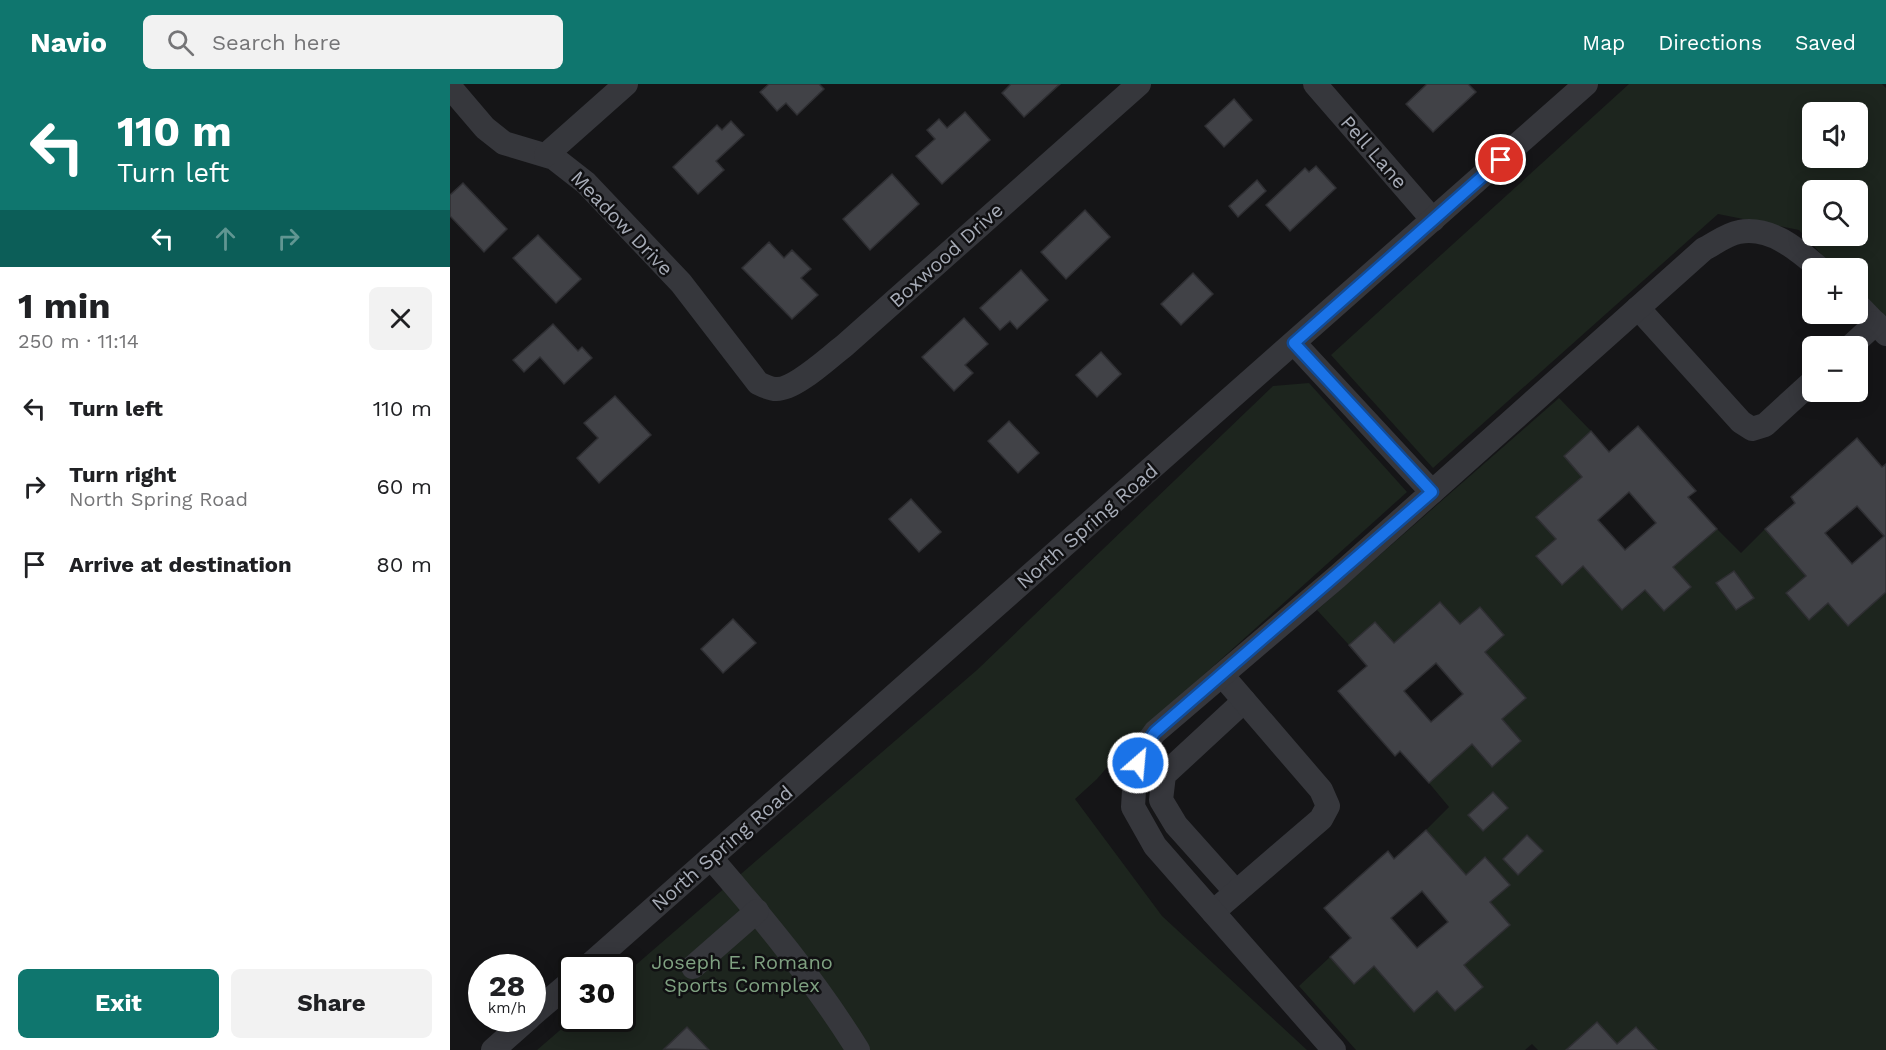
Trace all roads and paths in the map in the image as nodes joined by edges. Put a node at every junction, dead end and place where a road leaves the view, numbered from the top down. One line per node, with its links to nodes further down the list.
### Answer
1 (626, 84): 6 (street)
2 (1139, 84): 13 (street, Boxwood Drive)
3 (1315, 84): 7 (street, Pell Lane)
4 (1586, 84): 7 (street, North Spring Road)
5 (450, 87): 6 (street, Meadow Drive)
6 (546, 156): 13 (street, Meadow Drive)
7 (1433, 220): 12 (street, North Spring Road)
8 (1806, 258): 9 (street)
9 (1638, 308): 14 (street); 15 (street)
10 (1868, 315): 11 (street)
11 (1881, 329)
12 (1294, 343): 15 (street); 18 (street, North Spring Road)
13 (745, 367)
14 (1802, 391)
15 (1432, 492): 16 (street)
16 (1222, 675): 17 (street); 21 (street)
17 (1244, 701): 19 (street); 19 (street)
18 (711, 858): 20 (street); 22 (street, North Spring Road)
19 (1236, 892): 21 (street)
20 (757, 911): 23 (street); 28 (street)
21 (1213, 912): 29 (street)
22 (602, 954)
23 (693, 967)
24 (558, 993): 25 (street)
25 (546, 1003)
26 (513, 1032): 27 (street)
27 (493, 1050)
28 (858, 1050)
29 (1334, 1050)

